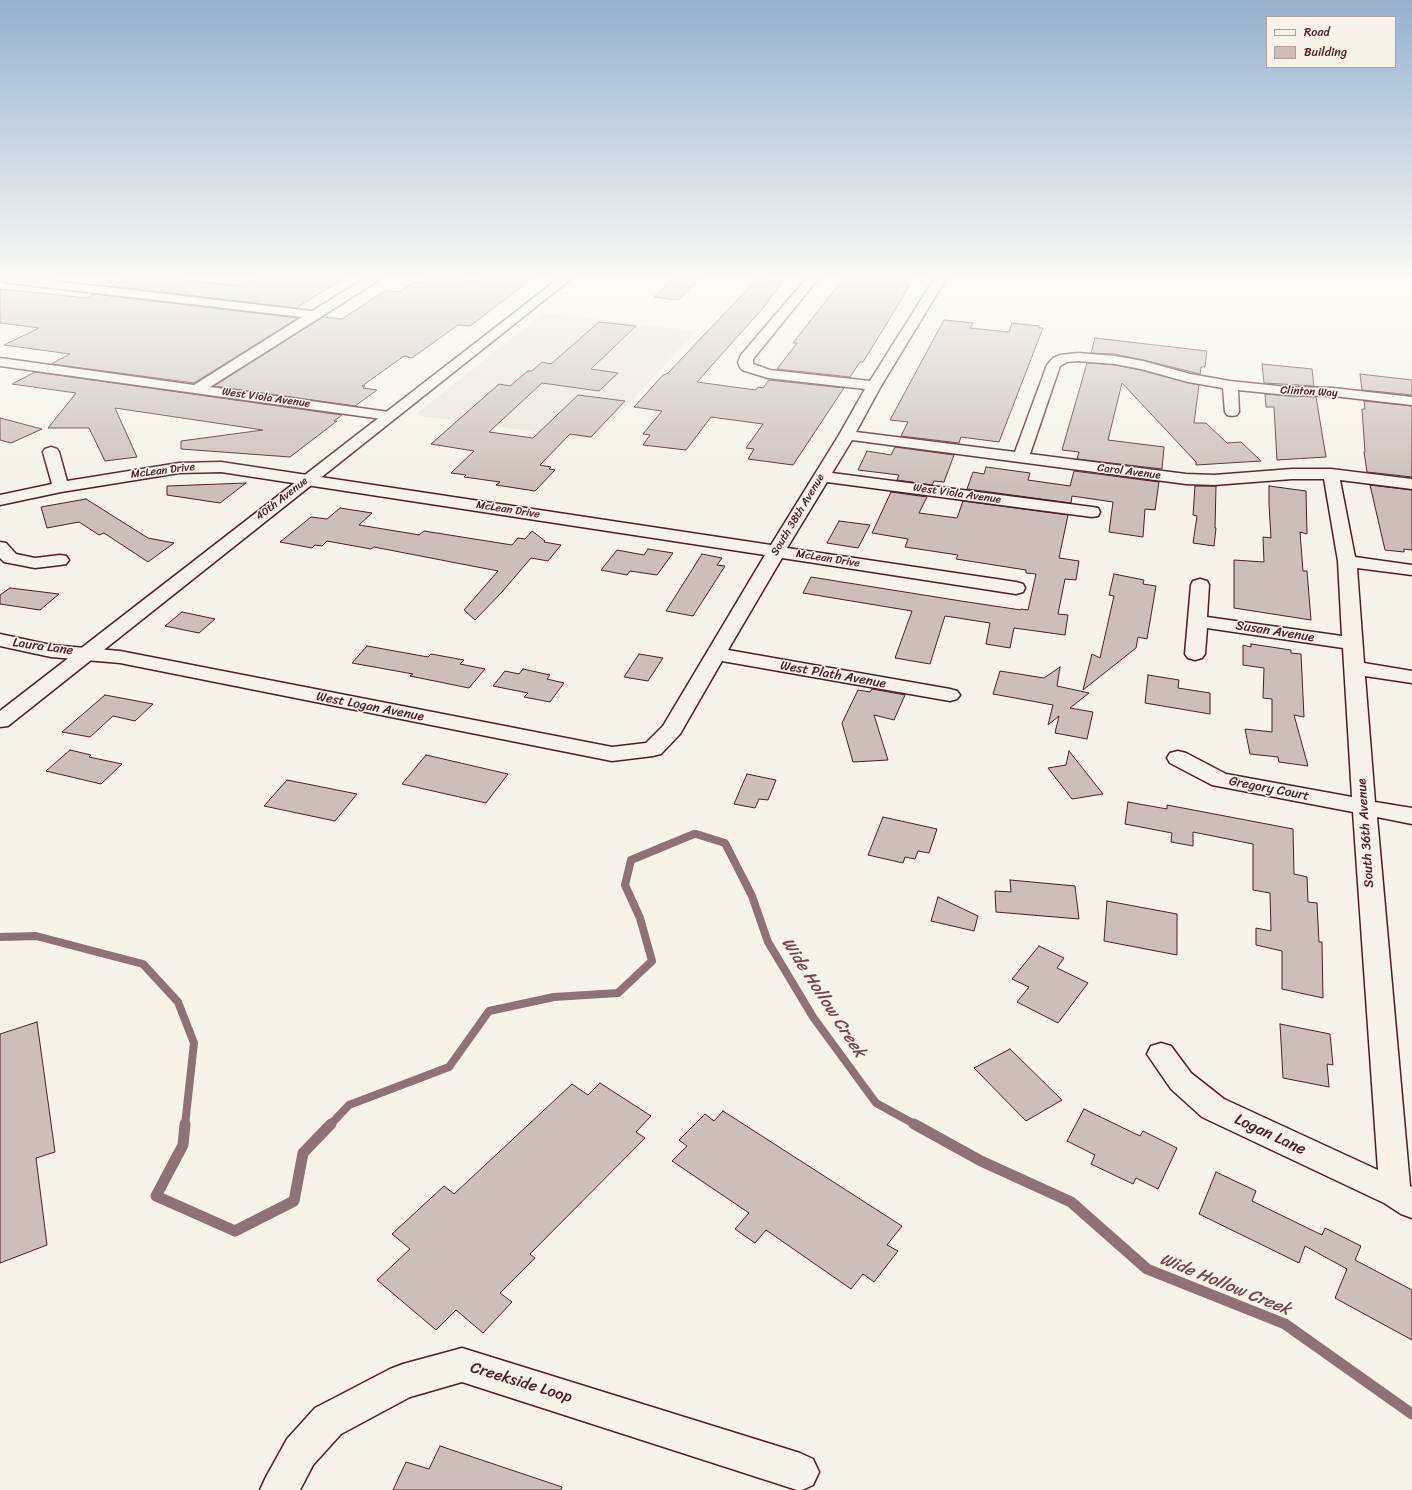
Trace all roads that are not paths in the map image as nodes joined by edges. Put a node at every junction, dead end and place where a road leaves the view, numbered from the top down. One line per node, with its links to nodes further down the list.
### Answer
1 (260, 349): 10 (street)
2 (476, 349): 13 (street, 40th Avenue)
3 (754, 349): 9 (street)
4 (897, 349): 9 (street, South 38th Avenue)
5 (0, 362): 6 (street, West Viola Avenue)
6 (17, 365): 7 (street); 10 (street, West Viola Avenue)
7 (0, 373)
8 (1230, 385): 11 (street, Clinton Way); 12 (street); 16 (street, Clinton Way)
9 (874, 386): 14 (street, South 38th Avenue)
10 (198, 388): 13 (street, West Viola Avenue)
11 (1412, 401)
12 (1232, 412)
13 (389, 416): 19 (street, 40th Avenue)
14 (847, 435): 16 (street, Carol Avenue); 18 (street, South 38th Avenue)
15 (52, 452): 21 (street)
16 (1021, 458): 17 (street, Carol Avenue)
17 (1331, 474): 20 (street, Carol Avenue); 27 (street, South 36th Avenue)
18 (822, 476): 23 (street, West Viola Avenue); 25 (street, South 38th Avenue)
19 (307, 479): 21 (street, McLean Drive); 25 (street, McLean Drive); 34 (street, 40th Avenue)
20 (1412, 484)
21 (61, 487): 22 (street, McLean Drive)
22 (0, 500)
23 (1092, 512)
24 (0, 547): 26 (street)
25 (776, 552): 30 (street, McLean Drive); 35 (street, South 38th Avenue)
26 (60, 560)
27 (1347, 561): 28 (street); 33 (street, South 36th Avenue)
28 (1412, 570)
29 (1200, 585): 31 (street)
30 (1016, 588)
31 (1197, 620): 33 (street, Susan Avenue); 36 (street)
32 (0, 640): 34 (street, Laura Lane)
33 (1353, 644): 37 (street, South 36th Avenue)
34 (86, 653): 40 (street, 40th Avenue); 41 (street, West Logan Avenue)
35 (716, 654): 39 (street, West Plath Avenue); 41 (street, South 38th Avenue)
36 (1195, 654)
37 (1354, 668): 38 (street); 43 (street, South 36th Avenue)
38 (1412, 677)
39 (950, 695)
40 (0, 721)
41 (653, 749)
42 (1178, 758): 43 (street, Gregory Court)
43 (1364, 807): 44 (street, Gregory Court); 46 (street, South 36th Avenue)
44 (1412, 816)
45 (1161, 1054): 46 (street, Logan Lane)
46 (1403, 1198)
47 (800, 1472): 48 (street, Creekside Loop)
48 (279, 1490)

